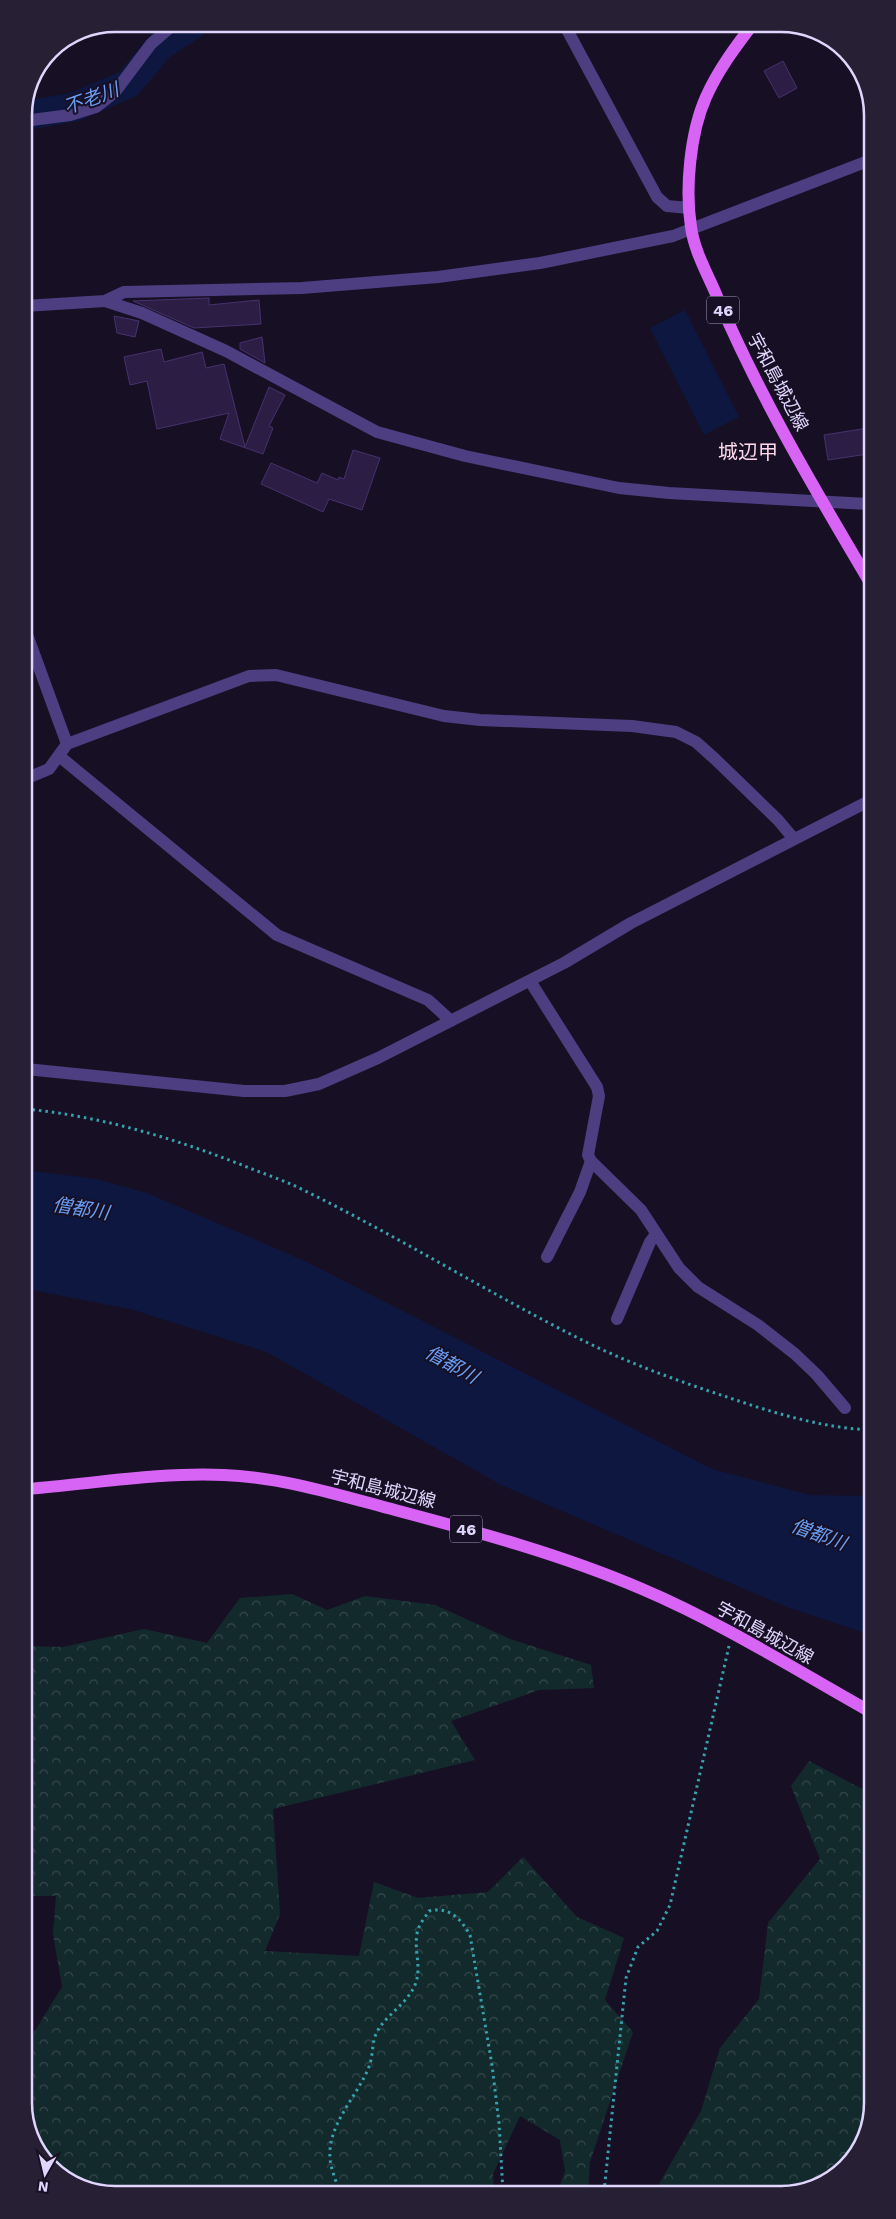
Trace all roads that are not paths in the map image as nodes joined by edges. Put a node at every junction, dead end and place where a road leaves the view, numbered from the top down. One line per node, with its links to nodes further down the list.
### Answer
1 (165, 32): 4 (street)
2 (569, 33): 6 (street)
3 (746, 33): 6 (main road, 宇和島城辺線 / 46)
4 (33, 119)
5 (864, 162): 7 (street)
6 (689, 208): 7 (main road, 宇和島城辺線 / 46)
7 (691, 229): 8 (street); 10 (main road, 宇和島城辺線 / 46)
8 (105, 301): 9 (street); 10 (street)
9 (33, 305)
10 (823, 503): 11 (street); 12 (main road, 宇和島城辺線 / 46)
11 (864, 504)
12 (864, 573)
13 (33, 650): 14 (street)
14 (67, 744): 15 (street); 18 (street)
15 (60, 756): 16 (street); 20 (street)
16 (33, 776)
17 (864, 804): 18 (street)
18 (794, 839): 19 (street)
19 (530, 981): 20 (street); 22 (street)
20 (451, 1021): 21 (street)
21 (33, 1070)
22 (591, 1162): 23 (street); 24 (street)
23 (656, 1234): 25 (street); 26 (street)
24 (547, 1257)
25 (617, 1319)
26 (845, 1408)
27 (32, 1489): 28 (main road, 宇和島城辺線 / 46)
28 (864, 1708)

